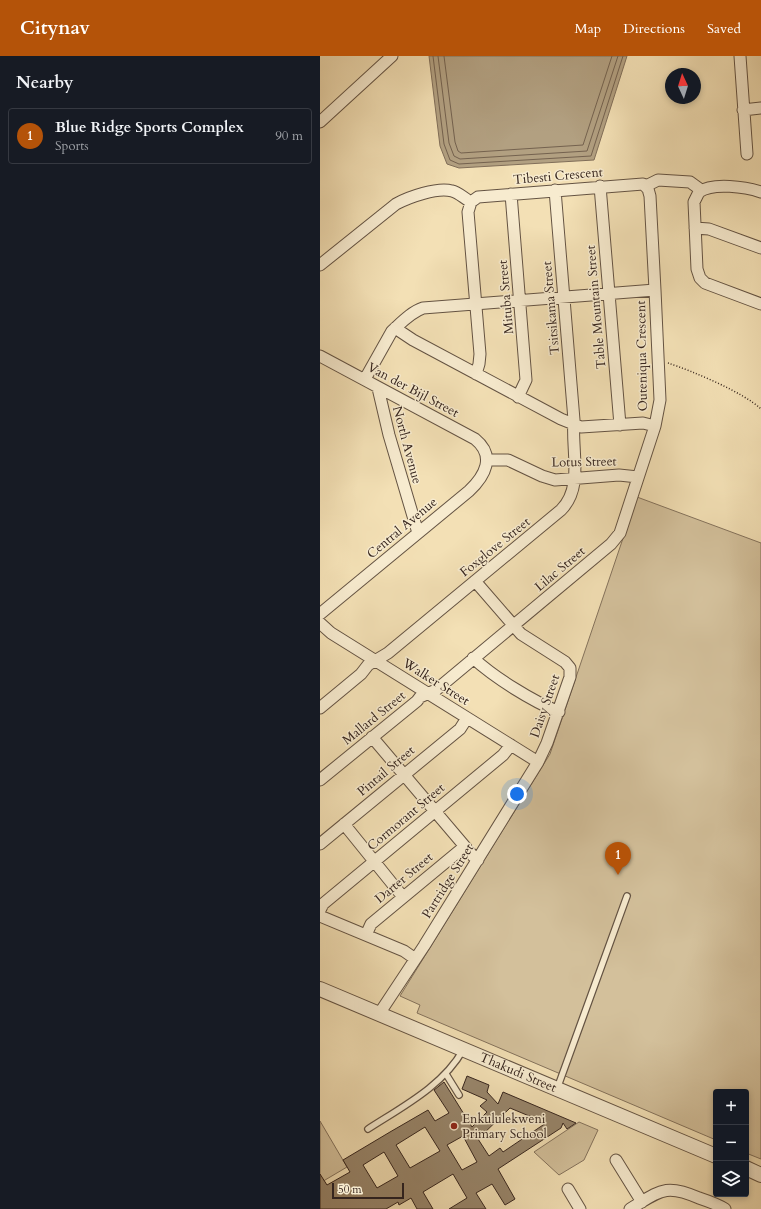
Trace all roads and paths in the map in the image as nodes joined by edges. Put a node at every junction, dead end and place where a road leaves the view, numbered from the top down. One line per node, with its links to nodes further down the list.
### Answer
1 (740, 56): 4 (street)
2 (389, 59): 5 (street)
3 (761, 108): 4 (street)
4 (743, 110): 6 (street)
5 (320, 122)
6 (747, 154)
7 (600, 186): 8 (street, Tibesti Crescent); 9 (street, Tibesti Crescent); 18 (street, Table Mountain Street)
8 (646, 186): 10 (street); 17 (street)
9 (555, 190): 12 (street, Tibesti Crescent); 19 (street, Tsitsikama Street)
10 (701, 190): 11 (street); 14 (street)
11 (761, 192)
12 (511, 194): 13 (street, Tibesti Crescent); 20 (street, Mituba Street)
13 (471, 202): 16 (street); 21 (street)
14 (695, 228): 15 (street); 22 (street)
15 (761, 248)
16 (320, 265)
17 (655, 290): 18 (street, Outeniqua Crescent); 25 (street, Outeniqua Crescent)
18 (609, 293): 19 (street, Outeniqua Crescent); 32 (street, Table Mountain Street)
19 (564, 297): 20 (street, Outeniqua Crescent); 31 (street, Tsitsikama Street)
20 (520, 300): 21 (street, Outeniqua Crescent); 29 (street, Mituba Street)
21 (475, 304): 23 (street, Outeniqua Crescent); 26 (street)
22 (761, 304)
23 (396, 328): 26 (street, Outeniqua Crescent); 27 (street, Outeniqua Crescent)
24 (320, 356): 27 (street, Van der Bijl Street)
25 (658, 361): 30 (path); 33 (street, Outeniqua Crescent)
26 (476, 374): 29 (street, Outeniqua Crescent)
27 (365, 380): 28 (street, Van der Bijl Street)
28 (378, 388): 34 (street, Van der Bijl Street); 37 (street, North Avenue)
29 (518, 397): 31 (street, Outeniqua Crescent)
30 (761, 409)
31 (574, 424): 32 (street, Outeniqua Crescent); 36 (street, Foxglove Street)
32 (620, 425): 33 (street, Outeniqua Crescent)
33 (655, 426): 35 (street, Lilac Street)
34 (486, 458): 36 (street, Lotus Street); 37 (street, Central Avenue)
35 (638, 477): 36 (street, Lotus Street); 41 (street, Lilac Street)
36 (574, 479): 38 (street, Foxglove Street)
37 (418, 533): 39 (street, Central Avenue)
38 (475, 581): 41 (street, Daisy Street); 43 (street, Foxglove Street)
39 (320, 614)
40 (320, 623): 43 (street, Walker Street)
41 (512, 626): 42 (street, Lilac Street); 46 (street, Daisy Street)
42 (473, 658): 44 (street, Lilac Street); 46 (street)
43 (376, 661): 44 (street, Walker Street); 45 (street, Foxglove Street)
44 (428, 693): 47 (street, Walker Street); 48 (street, Mallard Street)
45 (320, 708)
46 (559, 712): 50 (street, Daisy Street)
47 (467, 718): 49 (street, Walker Street); 51 (street, Pintail Street)
48 (372, 738): 51 (street); 52 (street, Mallard Street)
49 (511, 745): 50 (street, Walker Street); 53 (street, Cormorant Street)
50 (538, 762): 57 (street, Partridge Street)
51 (404, 775): 53 (street); 54 (street, Pintail Street)
52 (320, 780)
53 (434, 811): 56 (street); 58 (street, Cormorant Street)
54 (344, 824): 55 (street, Pintail Street); 58 (street)
55 (320, 844)
56 (464, 847): 57 (street); 60 (street, Darter Street)
57 (478, 860): 64 (street, Partridge Street)
58 (374, 861): 60 (street); 61 (street, Cormorant Street)
59 (627, 896): 69 (lane)
60 (404, 897): 63 (street, Darter Street)
61 (320, 910)
62 (320, 916): 63 (street)
63 (366, 936): 64 (street)
64 (414, 958): 66 (street, Partridge Street)
65 (320, 989): 66 (street, Thakudi Street)
66 (378, 1014): 67 (street, Thakudi Street)
67 (463, 1050): 68 (lane); 69 (street, Thakudi Street)
68 (446, 1074): 70 (lane); 71 (lane)
69 (557, 1090): 72 (street, Thakudi Street)
70 (459, 1095)
71 (368, 1129)
72 (713, 1155)
73 (616, 1160): 77 (street)
74 (749, 1169): 75 (street)
75 (761, 1175)
76 (568, 1189): 78 (street)
77 (642, 1202): 79 (street); 80 (street)
78 (578, 1208)
79 (630, 1209)
80 (725, 1209)

